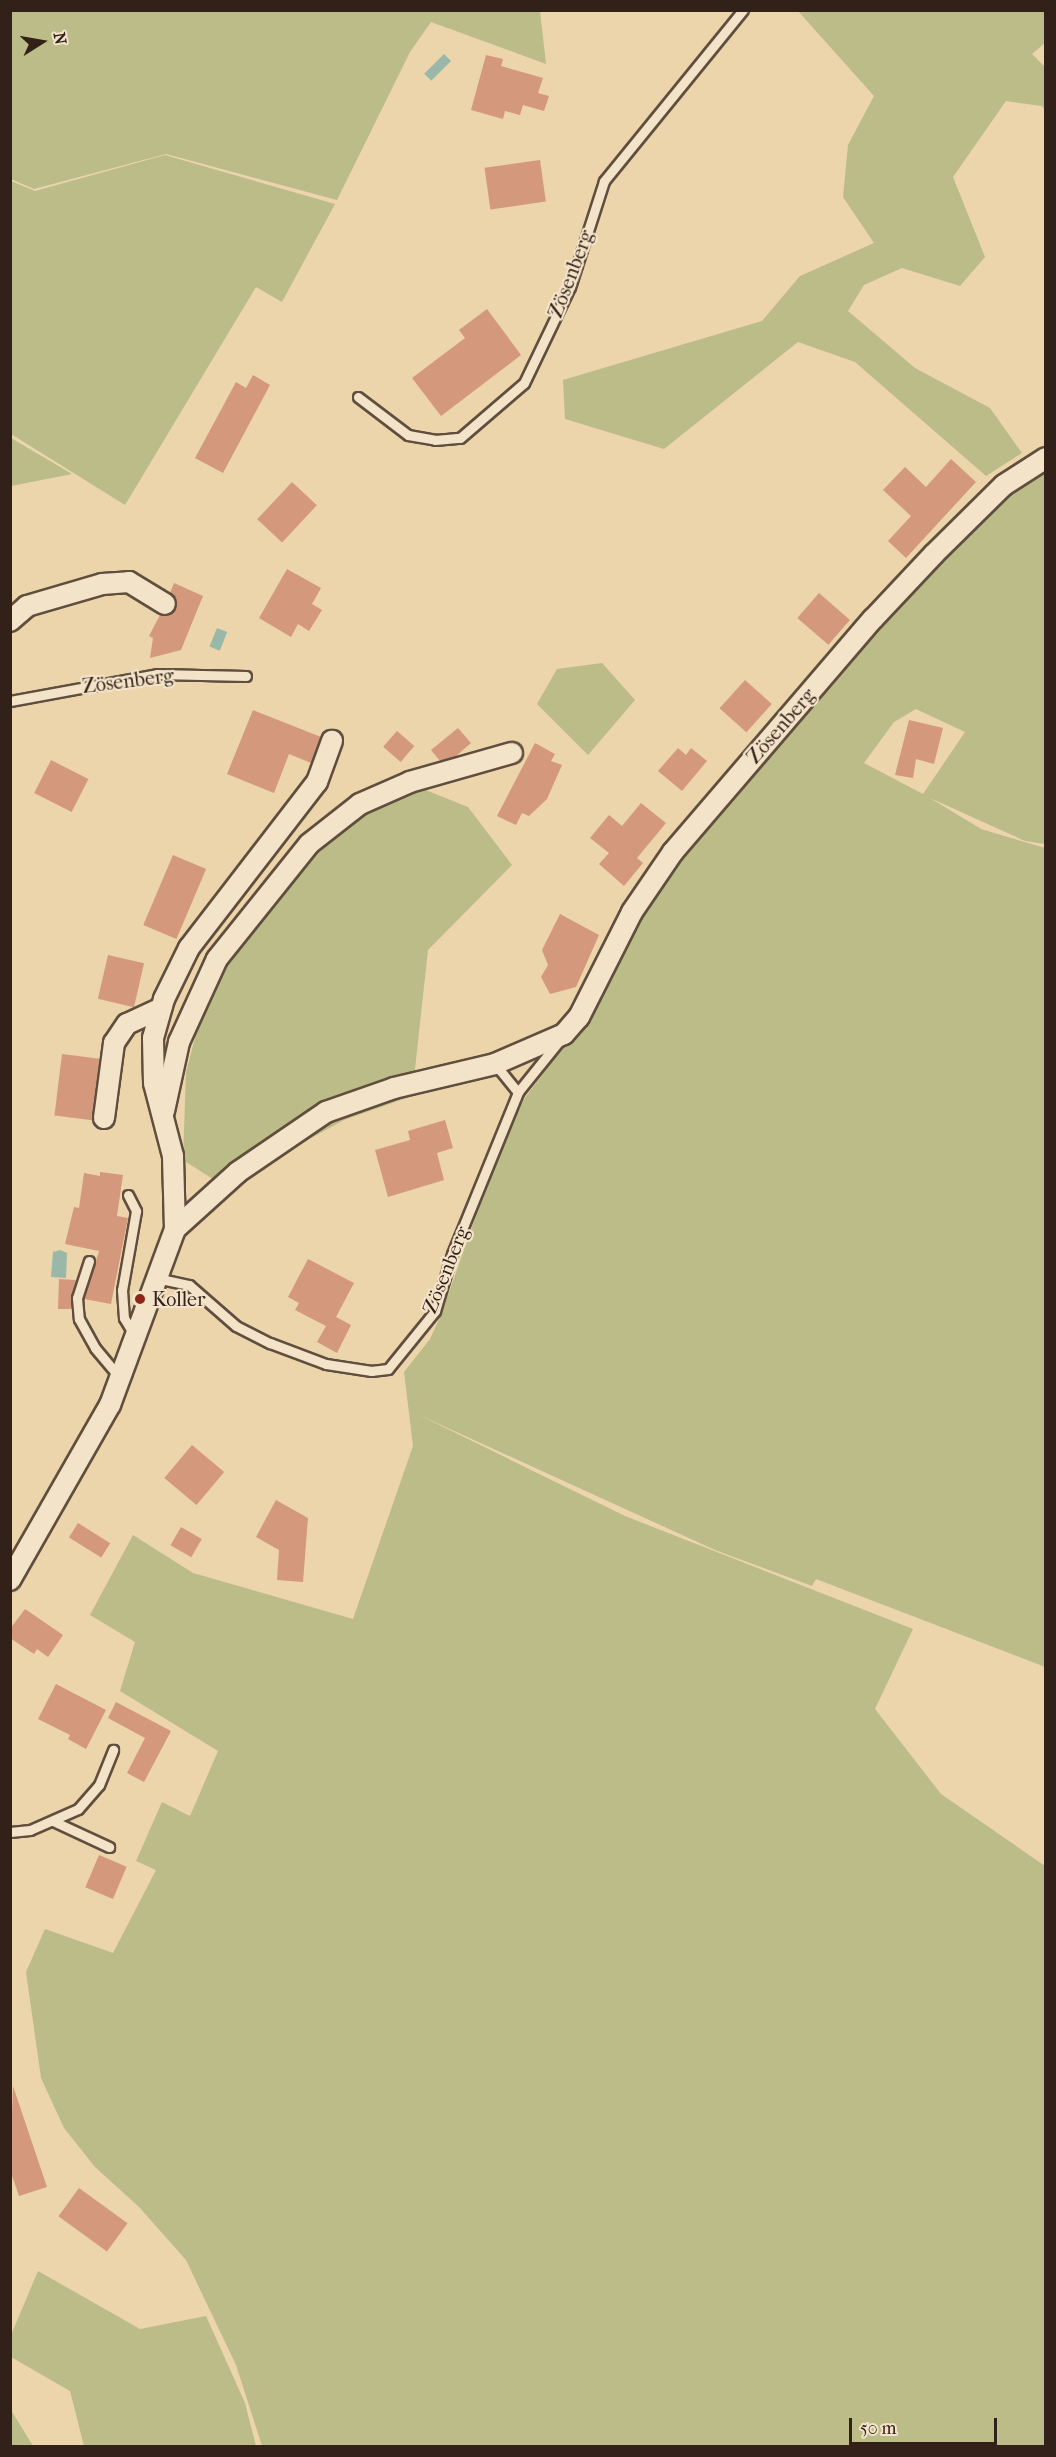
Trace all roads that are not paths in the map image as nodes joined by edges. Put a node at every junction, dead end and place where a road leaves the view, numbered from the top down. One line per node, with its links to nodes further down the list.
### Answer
1 (743, 10): 2 (lane, Zösenberg)
2 (358, 397)
3 (1046, 458): 11 (street, Zösenberg)
4 (165, 604): 5 (street)
5 (10, 621)
6 (246, 676): 7 (lane, Zösenberg)
7 (10, 701)
8 (332, 741): 10 (street)
9 (512, 753): 14 (street)
10 (161, 1008): 14 (street); 15 (street)
11 (564, 1034): 12 (street); 13 (lane, Zösenberg)
12 (495, 1064): 13 (lane); 17 (street)
13 (518, 1092): 19 (lane, Zösenberg)
14 (163, 1116): 17 (street)
15 (104, 1118)
16 (128, 1195): 20 (lane)
17 (175, 1229): 19 (street)
18 (89, 1261): 21 (lane)
19 (155, 1278): 20 (street)
20 (135, 1336): 21 (street)
21 (120, 1378): 22 (street)
22 (10, 1580)
23 (112, 1750): 24 (lane)
24 (53, 1821): 25 (lane); 26 (lane)
25 (10, 1832)
26 (109, 1847)

